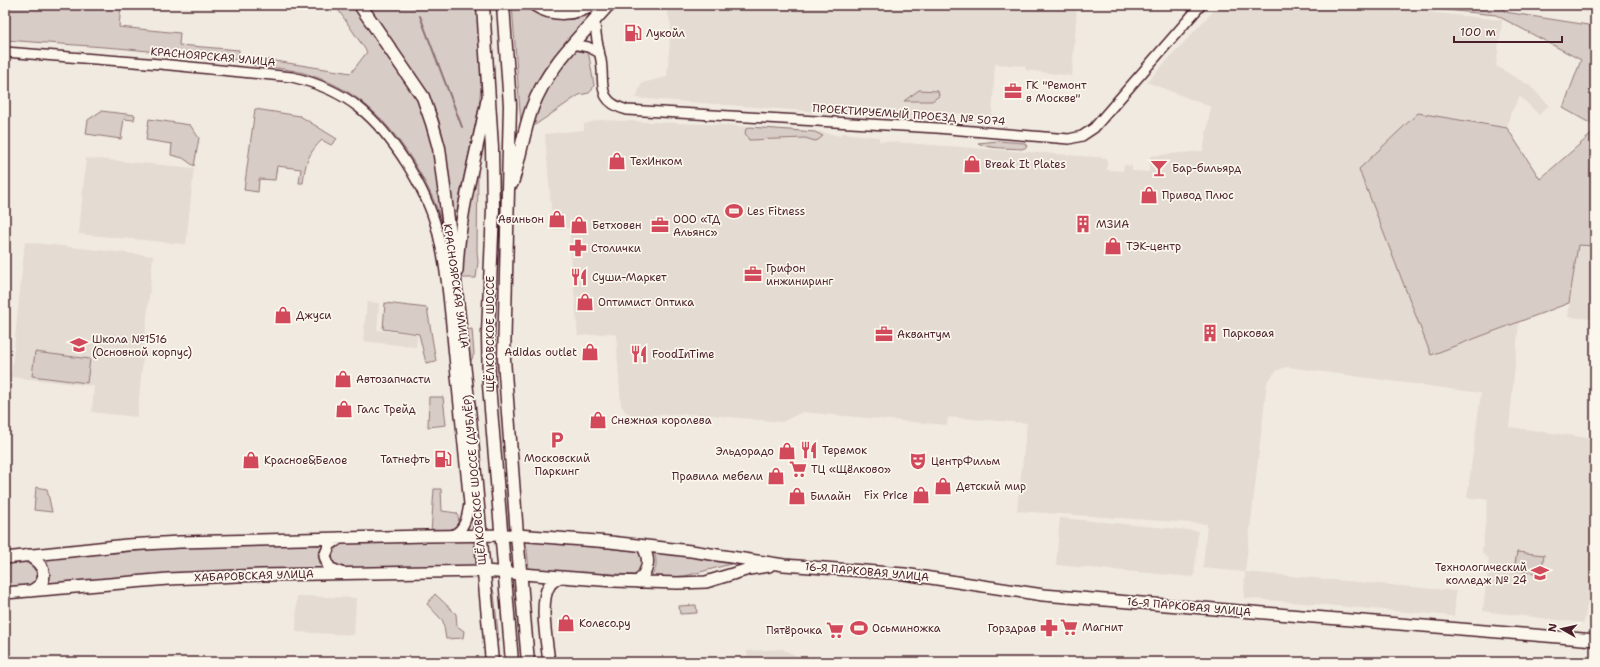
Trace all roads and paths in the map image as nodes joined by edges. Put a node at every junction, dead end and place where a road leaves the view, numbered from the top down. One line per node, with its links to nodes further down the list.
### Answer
1 (360, 5): 14 (main road, ЩЁЛКОВСКОЕ ШОССЕ (ДУБЛЁР))
2 (483, 5): 12 (main road, ЩЁЛКОВСКОЕ ШОССЕ)
3 (503, 5): 13 (main road, ЩЁЛКОВСКОЕ ШОССЕ)
4 (535, 5): 5 (main road)
5 (593, 5)
6 (608, 5): 8 (main road)
7 (1201, 5): 11 (street, ПРОЕКТИРУЕМЫЙ ПРОЕЗД № 5074)
8 (595, 20): 9 (main road); 11 (street, ПРОЕКТИРУЕМЫЙ ПРОЕЗД № 5074)
9 (573, 44): 11 (street); 13 (main road)
10 (5, 52): 16 (street, КРАСНОЯРСКАЯ УЛИЦА)
11 (598, 52)
12 (489, 86): 14 (main road); 15 (main road, ЩЁЛКОВСКОЕ ШОССЕ)
13 (508, 195): 18 (main road, ЩЁЛКОВСКОЕ ШОССЕ)
14 (457, 298): 17 (main road, ЩЁЛКОВСКОЕ ШОССЕ (ДУБЛЁР))
15 (501, 534): 17 (main road); 18 (main road, 16-Я ПАРКОВАЯ УЛИЦА); 25 (main road, ЩЁЛКОВСКОЕ ШОССЕ)
16 (452, 535): 17 (main road); 19 (main road)
17 (481, 535): 24 (main road, ЩЁЛКОВСКОЕ ШОССЕ (ДУБЛЁР))
18 (516, 535): 20 (main road, 16-Я ПАРКОВАЯ УЛИЦА); 27 (main road, ЩЁЛКОВСКОЕ ШОССЕ)
19 (343, 537): 21 (main road); 26 (main road)
20 (643, 547): 23 (main road, 16-Я ПАРКОВАЯ УЛИЦА); 29 (main road)
21 (28, 555): 22 (main road); 30 (main road)
22 (5, 558)
23 (784, 565): 29 (main road, 16-Я ПАРКОВАЯ УЛИЦА); 32 (main road, 16-Я ПАРКОВАЯ УЛИЦА)
24 (484, 571): 25 (main road, ХАБАРОВСКАЯ УЛИЦА); 26 (main road, ХАБАРОВСКАЯ УЛИЦА); 33 (main road, ЩЁЛКОВСКОЕ ШОССЕ (ДУБЛЁР))
25 (504, 572): 27 (main road, 16-Я ПАРКОВАЯ УЛИЦА); 34 (main road, ЩЁЛКОВСКОЕ ШОССЕ)
26 (344, 573): 30 (main road, ХАБАРОВСКАЯ УЛИЦА)
27 (520, 574): 28 (main road, 16-Я ПАРКОВАЯ УЛИЦА); 35 (main road, ЩЁЛКОВСКОЕ ШОССЕ)
28 (561, 577): 29 (main road, 16-Я ПАРКОВАЯ УЛИЦА); 36 (main road)
29 (638, 582)
30 (31, 591): 31 (main road, ХАБАРОВСКАЯ УЛИЦА)
31 (5, 593)
32 (1595, 640)
33 (492, 662)
34 (512, 662)
35 (528, 662)
36 (549, 662)

